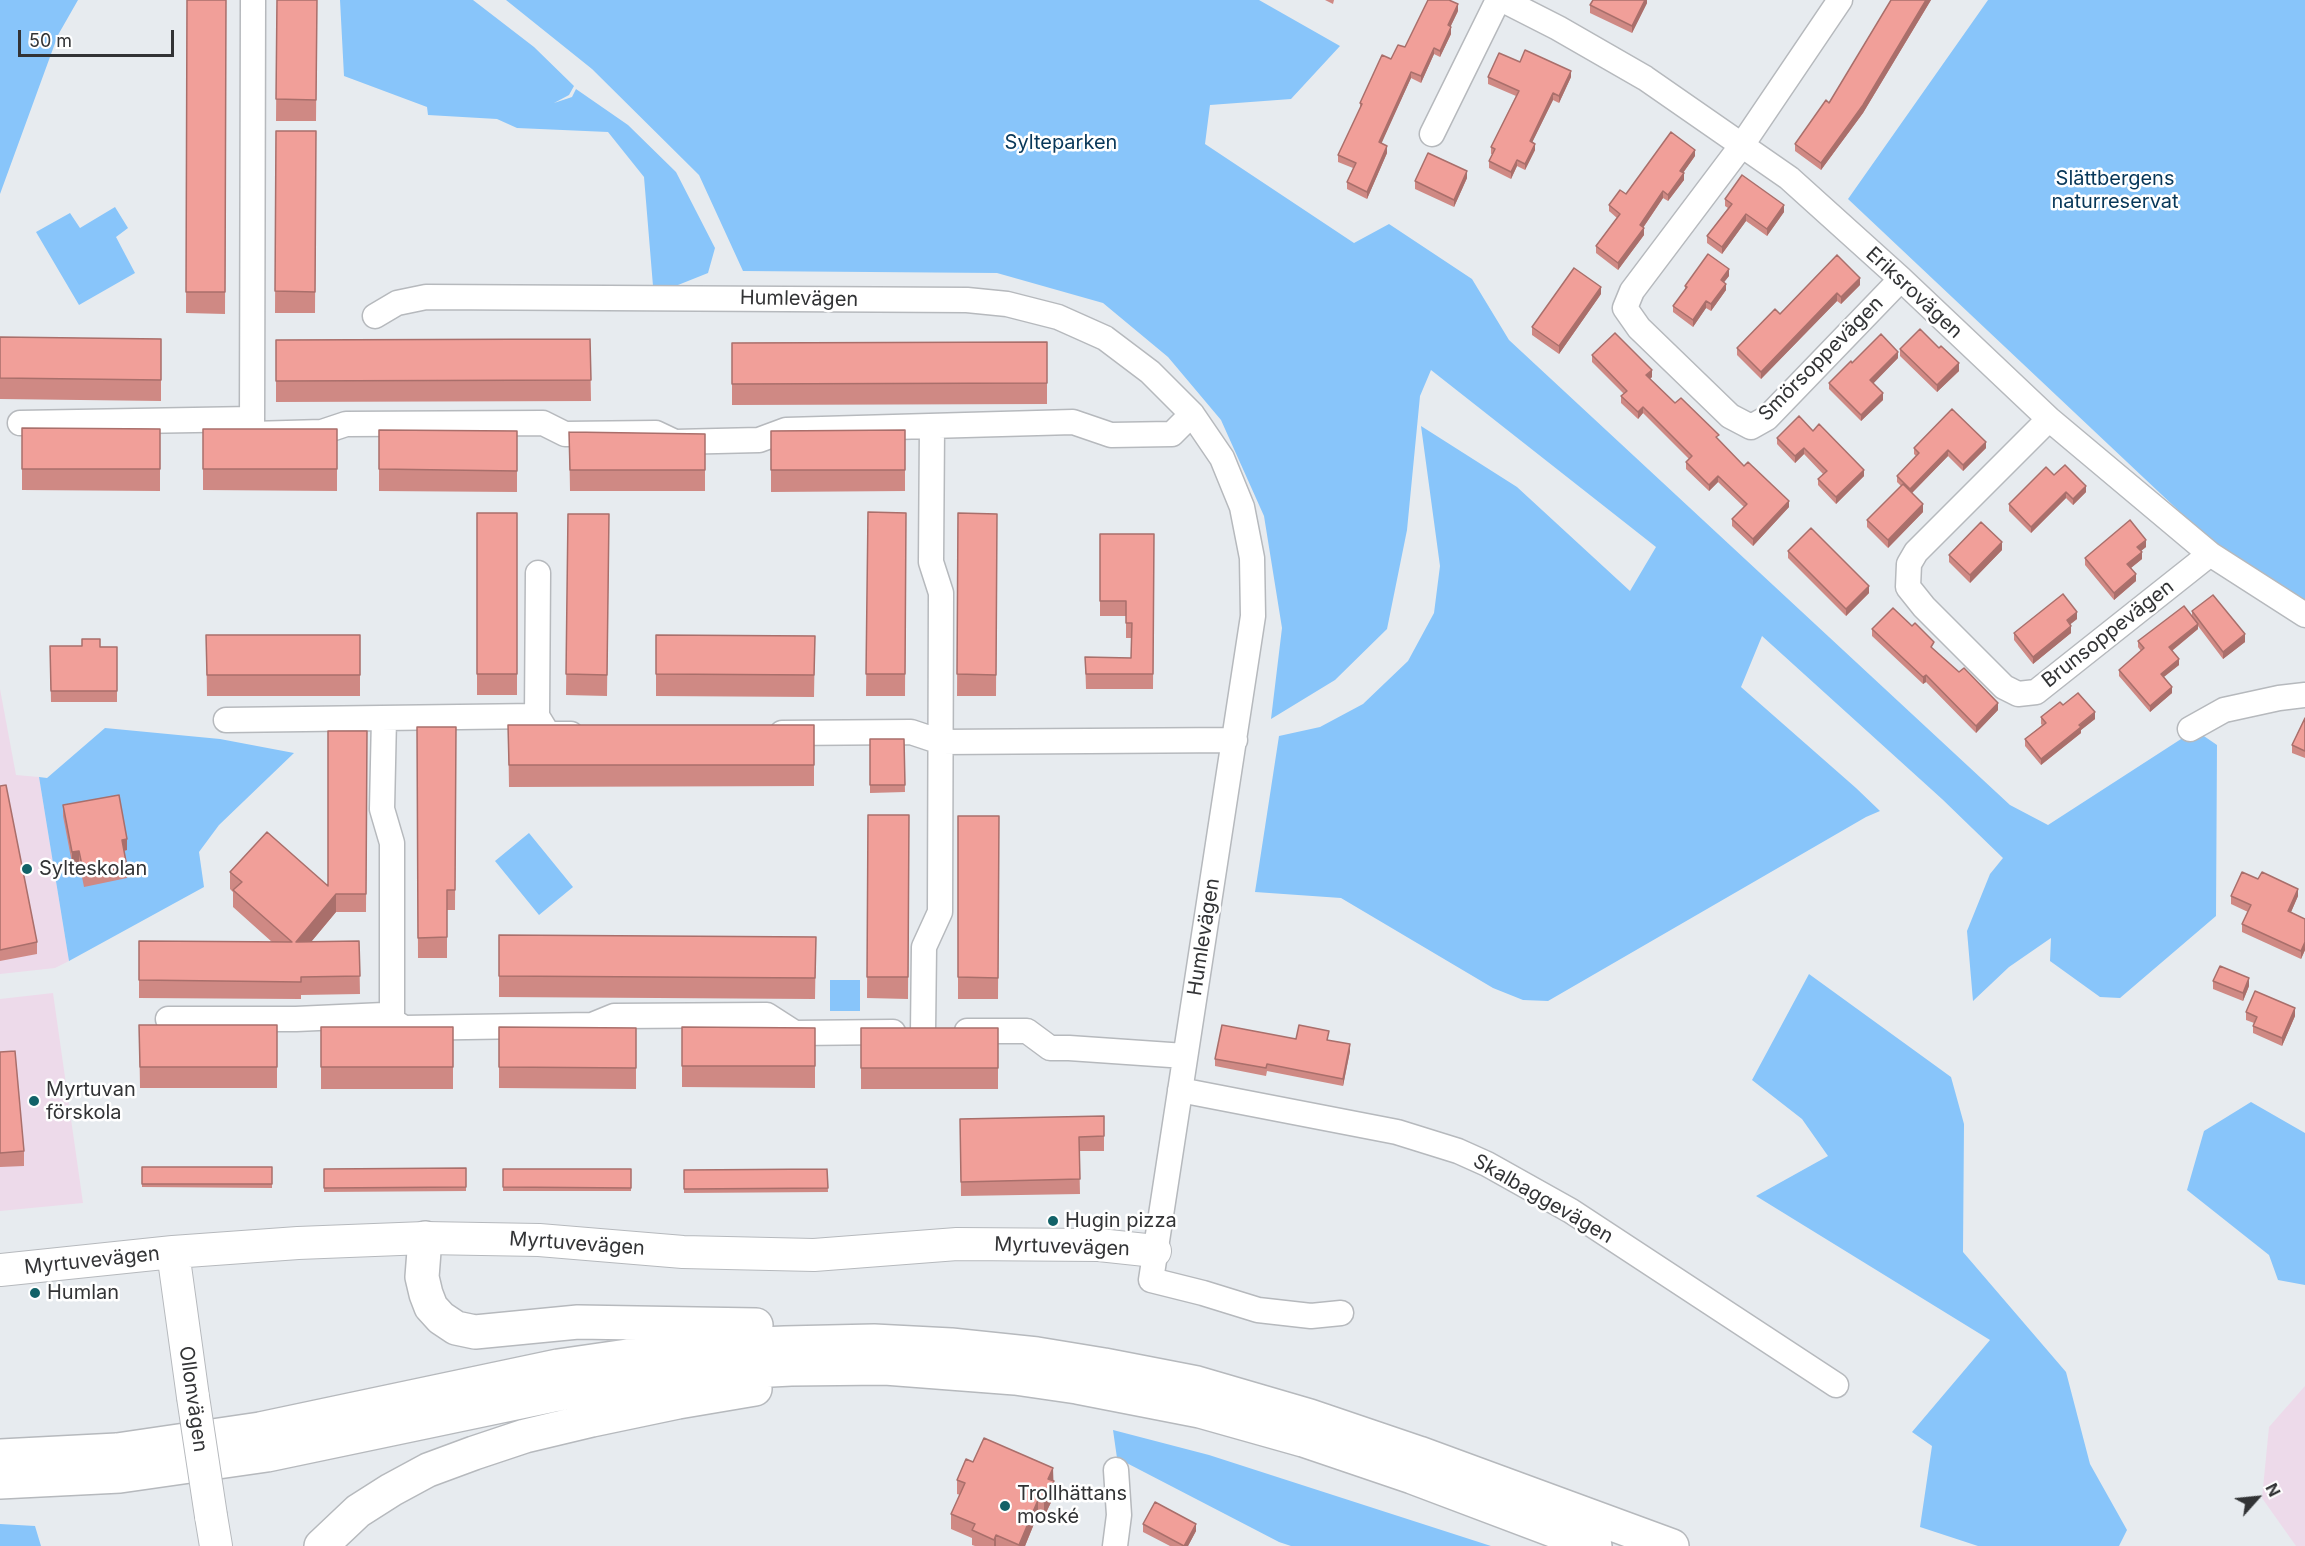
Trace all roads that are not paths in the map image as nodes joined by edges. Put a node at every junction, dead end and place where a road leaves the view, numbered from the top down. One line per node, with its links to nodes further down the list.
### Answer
1 (253, 0): 10 (street)
2 (1498, 0): 5 (street)
3 (1503, 0): 6 (street, Eriksrovägen)
4 (1840, 0): 6 (street)
5 (1432, 134)
6 (1742, 146): 7 (street, Eriksrovägen); 7 (street, Smörsoppevägen)
7 (1901, 279): 11 (street, Eriksrovägen)
8 (375, 316): 9 (street, Humlevägen)
9 (1192, 414): 13 (street); 24 (street, Humlevägen)
10 (252, 419): 12 (street); 13 (street)
11 (2049, 419): 14 (street, Eriksrovägen); 14 (street, Brunsoppevägen)
12 (20, 423)
13 (932, 427): 25 (street)
14 (2210, 554): 16 (street, Eriksrovägen)
15 (538, 573): 18 (street)
16 (2305, 615)
17 (2305, 695): 21 (street)
18 (537, 716): 19 (street); 23 (street)
19 (384, 718): 20 (street); 27 (street)
20 (226, 720)
21 (2190, 729)
22 (758, 733): 25 (street)
23 (594, 734)
24 (1235, 740): 25 (street); 29 (street, Humlevägen)
25 (941, 742): 28 (street)
26 (168, 1019): 27 (street)
27 (392, 1020): 28 (street)
28 (923, 1032): 29 (street)
29 (1185, 1056): 30 (street, Humlevägen)
30 (1180, 1090): 32 (street, Humlevägen); 37 (street, Skalbaggevägen)
31 (424, 1238): 32 (street, Myrtuvevägen); 33 (street, Myrtuvevägen); 36 (highway)
32 (1155, 1251): 35 (street, Humlevägen)
33 (173, 1252): 34 (street, Myrtuvevägen); 41 (street, Ollonvägen, bridge)
34 (0, 1270)
35 (1341, 1313)
36 (879, 1355): 38 (highway); 40 (highway); 42 (highway); 44 (highway); 45 (highway)
37 (1836, 1385)
38 (0, 1456)
39 (1116, 1470): 43 (street)
40 (0, 1482)
41 (213, 1531)
42 (321, 1546)
43 (1115, 1546)
44 (1595, 1546)
45 (1672, 1546)

